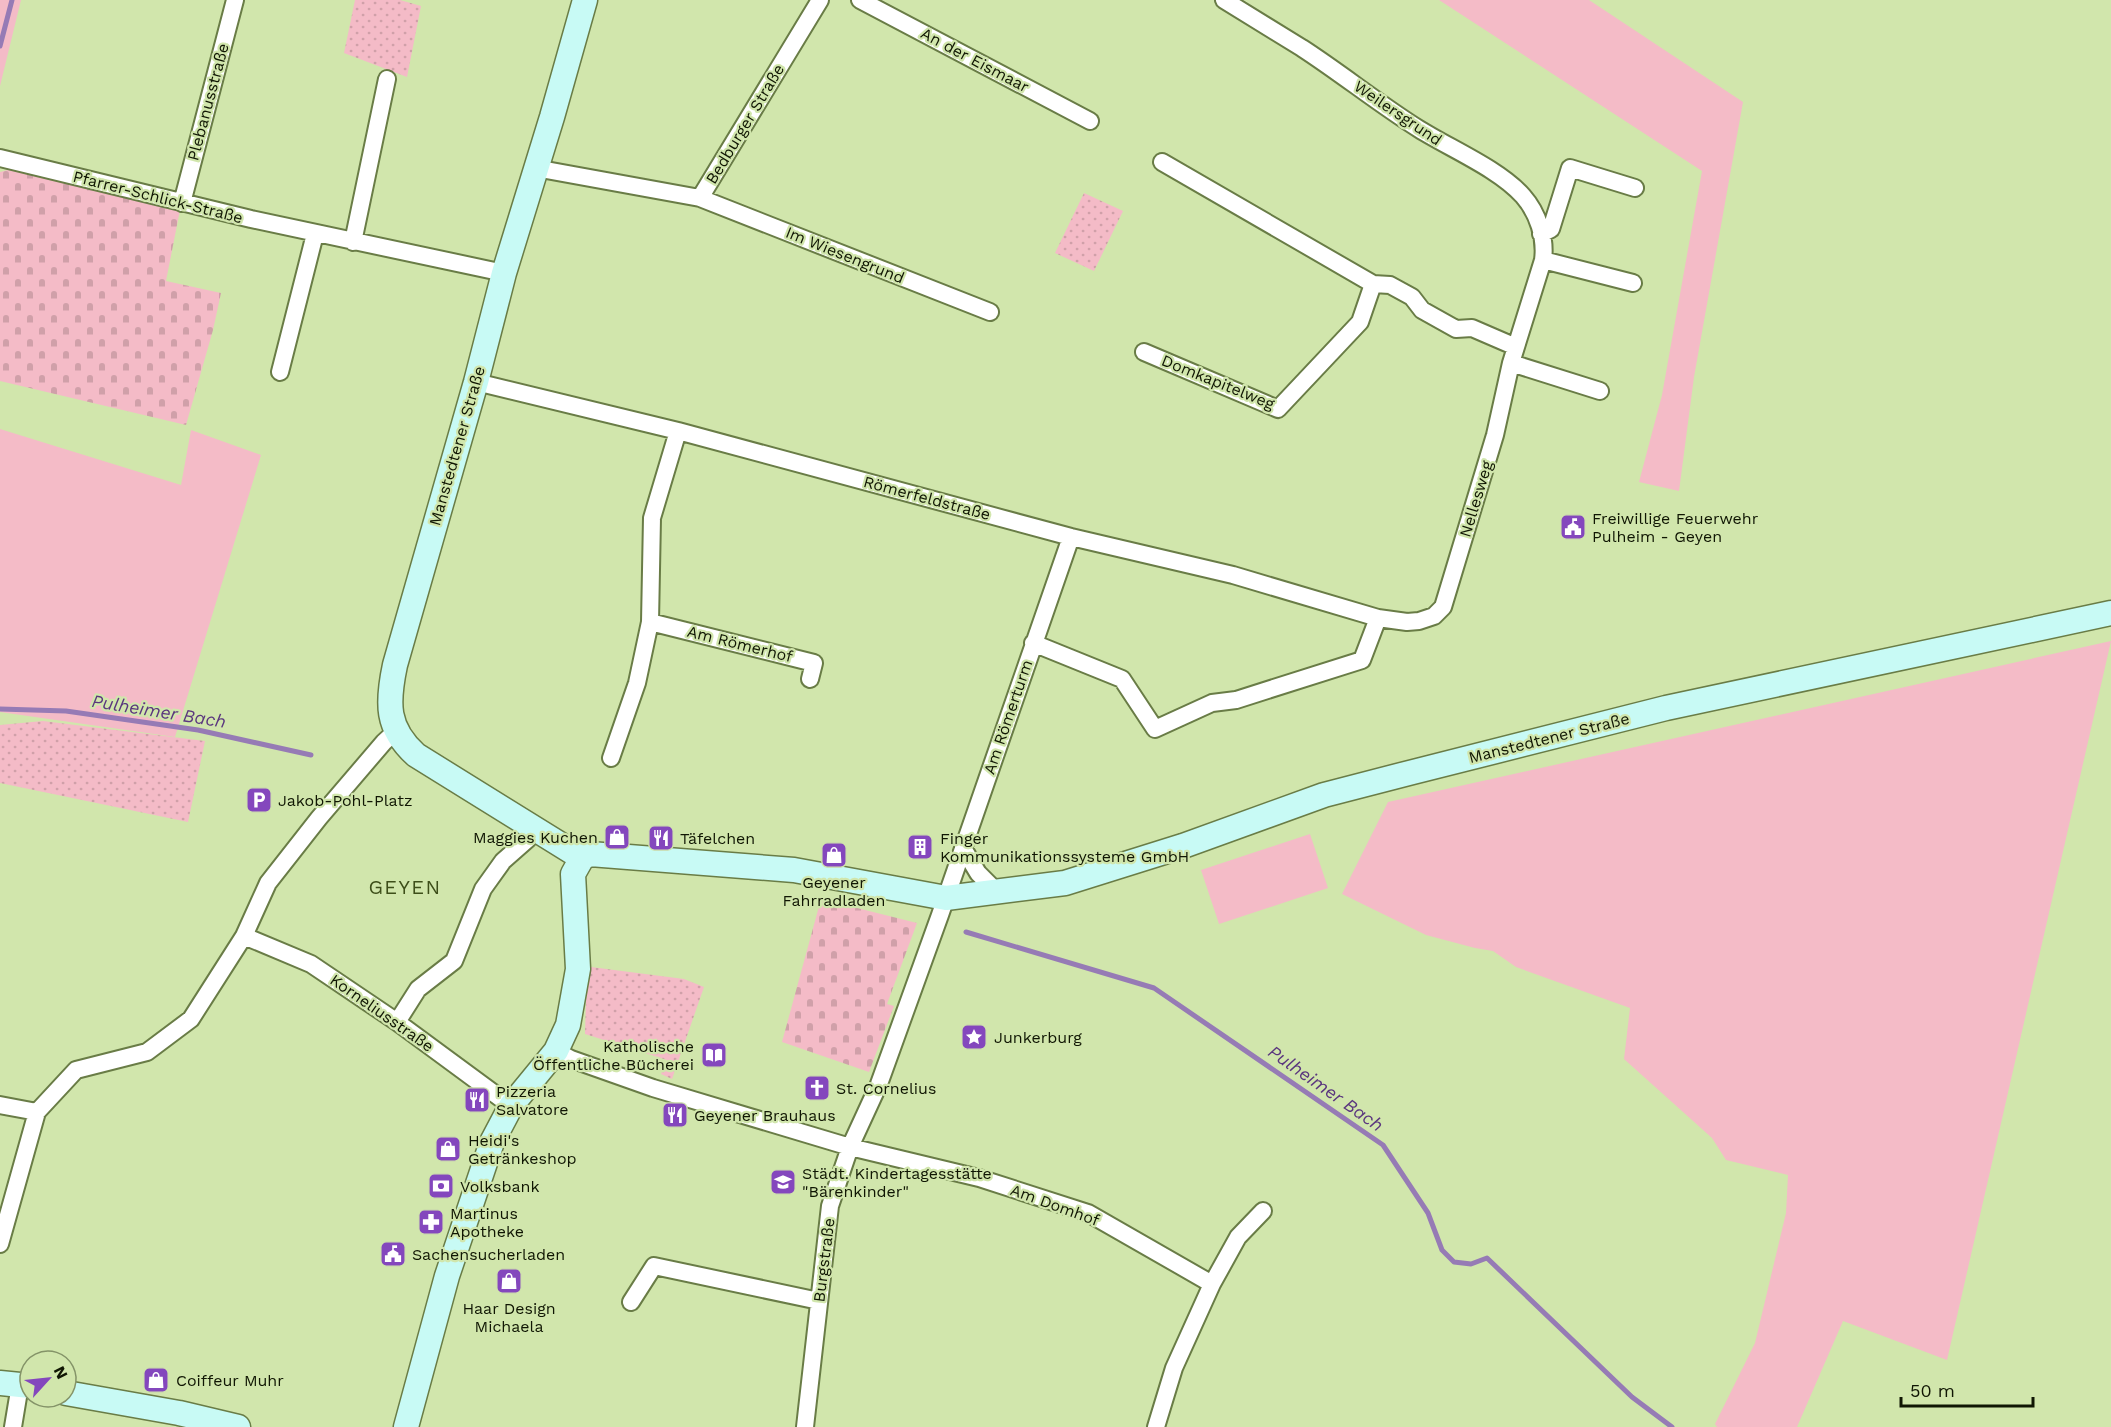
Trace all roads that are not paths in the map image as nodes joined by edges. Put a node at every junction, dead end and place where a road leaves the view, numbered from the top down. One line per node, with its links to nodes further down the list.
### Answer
1 (235, 0): 13 (street, Plebanusstraße)
2 (585, 0): 10 (street, Manstedtener Straße)
3 (820, 0): 12 (street, Bedburger Straße)
4 (860, 0): 7 (street, An der Eismaar)
5 (1224, 0): 16 (street, Weilersgrund)
6 (387, 79): 15 (street)
7 (1090, 121)
8 (0, 158): 13 (street, Pfarrer-Schlick-Straße)
9 (1162, 162): 19 (street)
10 (536, 168): 12 (street, Bedburger Straße); 17 (street, Manstedtener Straße)
11 (1635, 188): 16 (street, Nellesweg)
12 (700, 198): 20 (street, Im Wiesengrund)
13 (182, 203): 14 (street, Pfarrer-Schlick-Straße)
14 (315, 234): 15 (street, Pfarrer-Schlick-Straße); 23 (street)
15 (353, 242): 17 (street, Pfarrer-Schlick-Straße)
16 (1543, 248): 18 (street); 22 (street, Nellesweg)
17 (504, 273): 24 (street, Manstedtener Straße)
18 (1633, 283)
19 (1373, 284): 21 (street, Domkapitelweg); 22 (street)
20 (990, 312)
21 (1144, 352)
22 (1513, 355): 25 (street); 30 (street, Nellesweg)
23 (280, 372)
24 (476, 382): 26 (street, Römerfeldstraße); 34 (street, Manstedtener Straße)
25 (1600, 391)
26 (678, 431): 27 (street, Römerfeldstraße); 31 (street)
27 (1071, 537): 29 (street, Römerfeldstraße); 32 (street, Am Römerturm)
28 (2111, 613): 39 (street, Manstedtener Straße)
29 (1378, 618): 30 (street, Römerfeldstraße); 32 (street)
30 (1419, 621)
31 (650, 622): 33 (street, Am Römerhof); 35 (street)
32 (1033, 643): 37 (street, Am Römerturm)
33 (810, 679)
34 (396, 731): 36 (street, Manstedtener Straße); 41 (street)
35 (611, 758)
36 (533, 827): 38 (street, Manstedtener Straße); 42 (street)
37 (963, 848): 39 (street); 40 (street, Am Römerturm)
38 (582, 858): 40 (street, Manstedtener Straße); 43 (street)
39 (996, 891): 40 (street, Manstedtener Straße)
40 (946, 898): 47 (street, Burgstraße)
41 (244, 936): 42 (street, Korneliusstraße); 46 (street)
42 (397, 1022): 45 (street, Korneliusstraße)
43 (556, 1052): 45 (street); 47 (street, Am Domhof)
44 (0, 1105): 46 (street)
45 (511, 1106): 57 (street)
46 (37, 1112): 49 (street)
47 (850, 1147): 50 (street, Am Domhof); 51 (street, Burgstraße)
48 (1263, 1211): 50 (street)
49 (0, 1244)
50 (1212, 1284): 59 (street)
51 (819, 1301): 52 (street); 58 (street, Burgstraße)
52 (631, 1302)
53 (17, 1385): 55 (street)
54 (78, 1395): 56 (street)
55 (13, 1427)
56 (238, 1427)
57 (406, 1427)
58 (805, 1427)
59 (1156, 1427)

